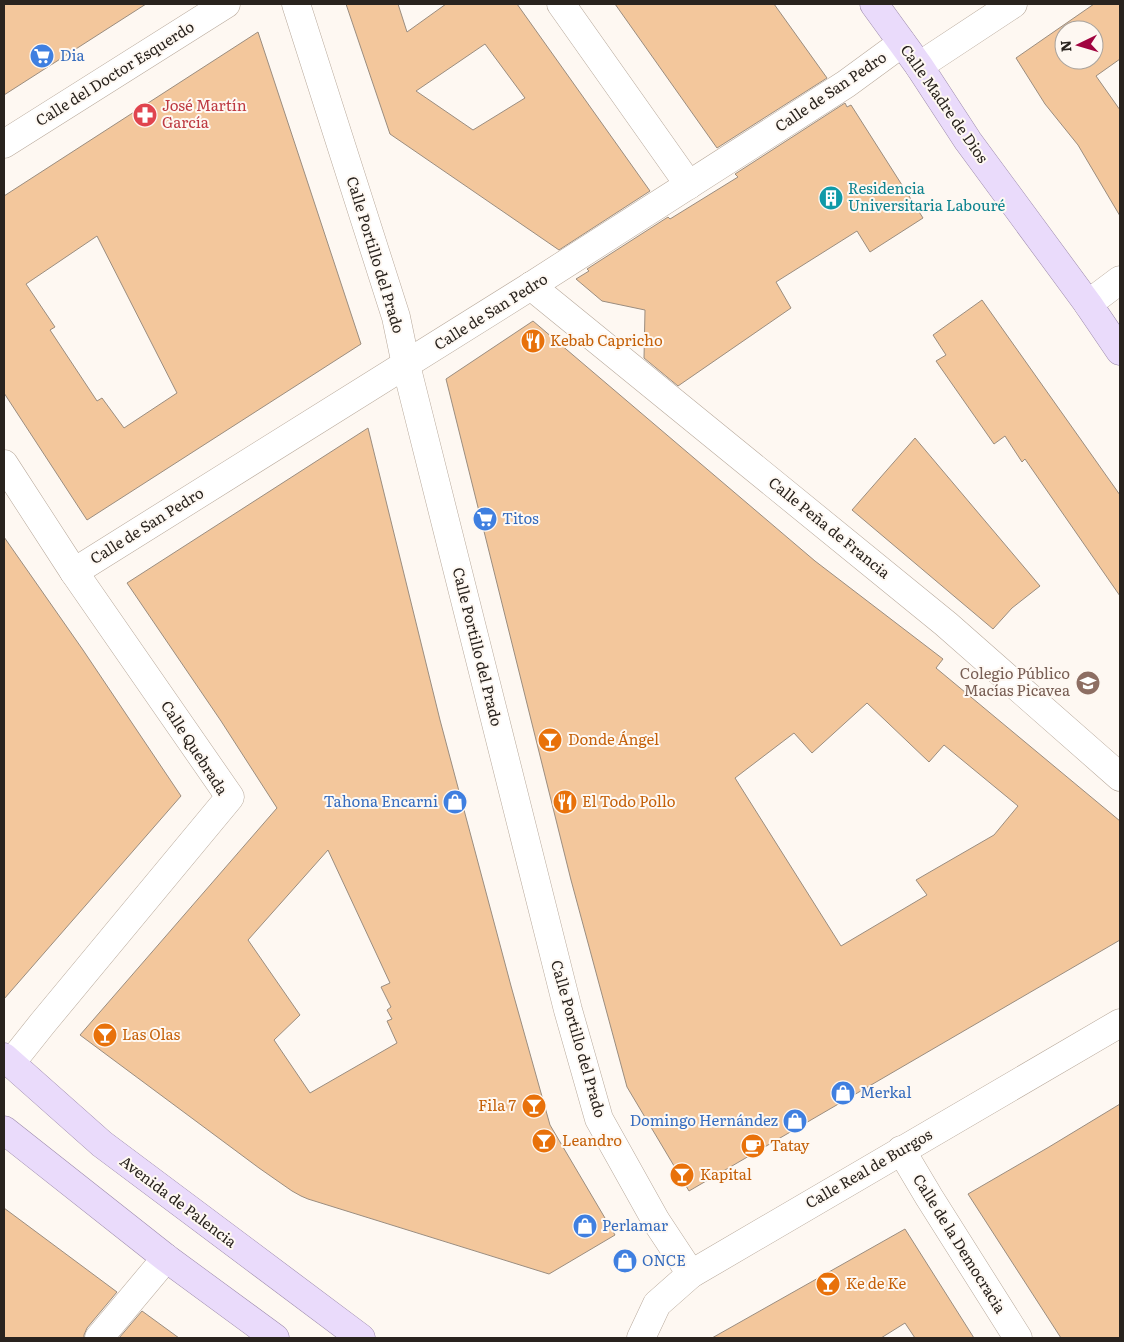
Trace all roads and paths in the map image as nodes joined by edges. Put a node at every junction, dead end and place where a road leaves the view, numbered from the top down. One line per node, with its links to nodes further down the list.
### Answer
1 (226, 4): 8 (street, Calle del Doctor Esquerdo)
2 (296, 4): 14 (street, Calle Portillo del Prado)
3 (561, 4): 9 (street)
4 (874, 4): 6 (main road, Calle Madre de Dios)
5 (1012, 4): 7 (street)
6 (902, 43): 7 (main road, Calle Madre de Dios); 9 (street, Calle de San Pedro)
7 (919, 66): 12 (main road, Calle Madre de Dios)
8 (4, 144)
9 (689, 185): 11 (street, Calle de San Pedro)
10 (1120, 280): 12 (street)
11 (531, 286): 14 (street, Calle de San Pedro); 17 (street, Calle Peña de Francia)
12 (1088, 304): 13 (main road, Calle Madre de Dios)
13 (1120, 350)
14 (406, 365): 16 (street, Calle de San Pedro); 23 (street, Calle Portillo del Prado)
15 (4, 464): 16 (street, Calle Quebrada)
16 (74, 572): 19 (street, Calle Quebrada)
17 (1120, 777)
18 (1120, 1023): 21 (street, Calle Real de Burgos)
19 (8, 1060): 26 (main road, Avenida de Palencia)
20 (4, 1130): 22 (main road)
21 (901, 1150): 23 (street, Calle Real de Burgos); 28 (street, Calle de la Democracia)
22 (166, 1258): 24 (street); 25 (main road)
23 (691, 1274): 27 (street, Calle Real de Burgos)
24 (99, 1338)
25 (275, 1338)
26 (360, 1338)
27 (641, 1338)
28 (1018, 1338)

